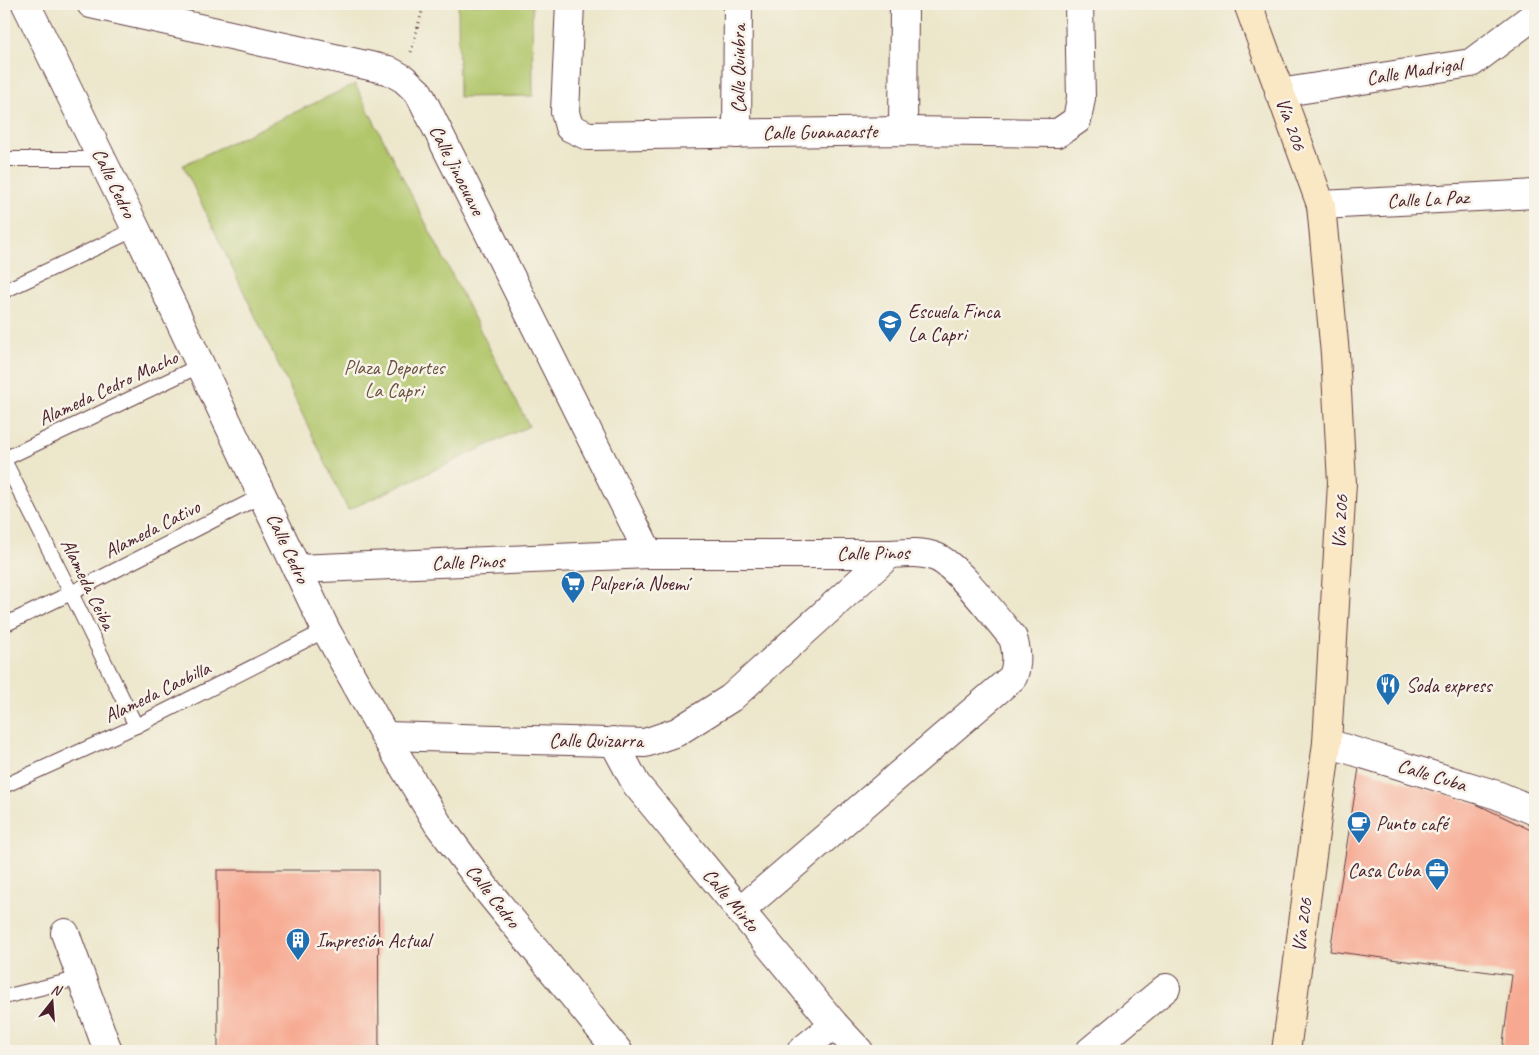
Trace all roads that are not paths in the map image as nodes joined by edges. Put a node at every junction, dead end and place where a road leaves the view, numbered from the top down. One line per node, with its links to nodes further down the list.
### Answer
1 (26, 4): 13 (street, Calle Cedro)
2 (91, 4): 21 (street, Calle Jinocuave)
3 (570, 4): 11 (street, Calle Guanacaste)
4 (738, 4): 11 (street, Calle Quiubra)
5 (904, 4): 10 (street)
6 (1079, 4): 10 (street, Calle Guanacaste)
7 (1248, 4): 9 (main road, Vía 206)
8 (1535, 15): 9 (street, Calle Madrigal)
9 (1279, 93): 15 (main road, Vía 206)
10 (904, 131): 11 (street, Calle Guanacaste)
11 (737, 134)
12 (4, 159): 13 (lane)
13 (103, 159): 16 (street, Calle Cedro)
14 (1535, 194): 15 (street, Calle La Paz)
15 (1321, 205): 30 (main road, Vía 206)
16 (136, 229): 17 (lane); 18 (street, Calle Cedro)
17 (4, 292)
18 (201, 365): 19 (lane, Alameda Cedro Macho); 20 (street, Calle Cedro)
19 (4, 459): 24 (lane, Alameda Ceiba)
20 (263, 495): 23 (street, Calle Cedro); 24 (lane, Alameda Cativo)
21 (649, 554): 22 (street, Calle Pinos); 23 (street, Calle Pinos)
22 (890, 554): 29 (street, Calle Quizarra); 33 (street, Calle Pinos)
23 (297, 569): 26 (street, Calle Cedro)
24 (71, 593): 25 (lane, Alameda Cativo); 27 (lane, Alameda Ceiba)
25 (4, 625)
26 (326, 630): 27 (lane, Alameda Caobilla); 28 (street, Calle Cedro)
27 (136, 726): 31 (lane, Alameda Caobilla)
28 (385, 736): 29 (street, Calle Quizarra); 40 (street, Calle Cedro)
29 (613, 741): 33 (street, Calle Mirto)
30 (1327, 743): 32 (street, Calle Cuba); 44 (main road, Vía 206)
31 (4, 786)
32 (1535, 811)
33 (740, 911): 38 (street, Calle Mirto)
34 (65, 933): 35 (street)
35 (81, 978): 37 (lane); 39 (street)
36 (1166, 988): 43 (street)
37 (4, 997)
38 (834, 1024): 41 (street); 42 (street, Calle Mirto)
39 (108, 1051)
40 (618, 1051)
41 (801, 1051)
42 (859, 1051)
43 (1090, 1051)
44 (1286, 1051)

